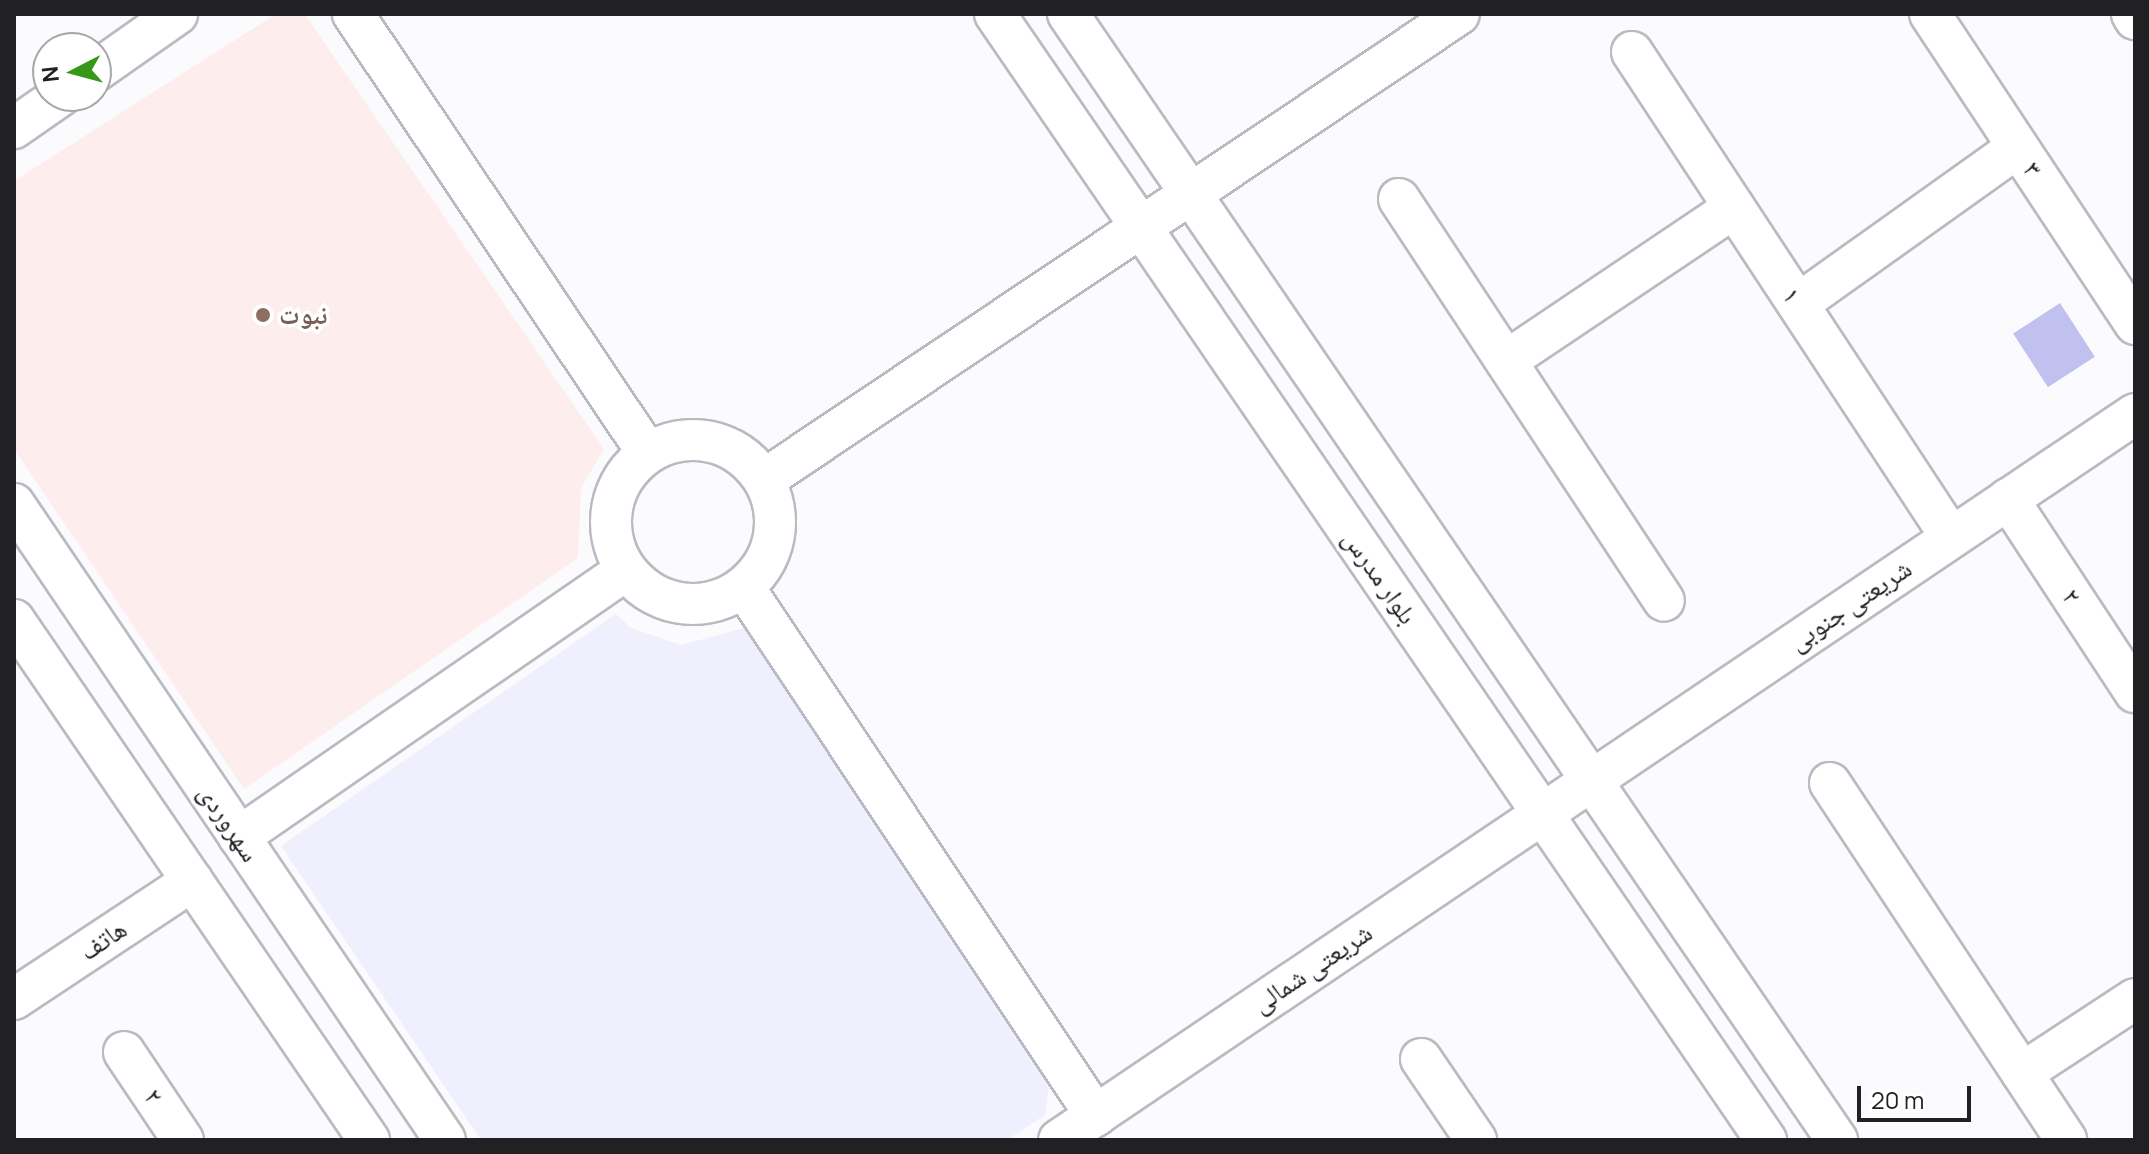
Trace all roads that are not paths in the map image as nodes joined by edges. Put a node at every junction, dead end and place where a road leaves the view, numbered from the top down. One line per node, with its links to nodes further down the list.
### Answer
1 (177, 14): 10 (street)
2 (353, 14): 22 (street)
3 (995, 14): 17 (street, بلوار مدرس)
4 (1068, 14): 14 (street, بلوار مدرس)
5 (1459, 14): 14 (street)
6 (1930, 14): 13 (street, ۳)
7 (2132, 14): 8 (street)
8 (2135, 19)
9 (1632, 52): 16 (street, ۱)
10 (112, 60)
11 (37, 112): 12 (street)
12 (14, 128)
13 (2018, 147): 18 (street); 19 (street, ۳)
14 (1189, 191): 17 (street); 33 (street, بلوار مدرس)
15 (1399, 199): 20 (street)
16 (1734, 208): 18 (street, ۱); 20 (street)
17 (1139, 226): 23 (street); 33 (street, بلوار مدرس)
18 (1798, 304): 26 (street, ۱)
19 (2135, 324)
20 (1506, 361): 29 (street)
21 (2135, 414): 24 (street, شریعتی جنوبی)
22 (647, 452): 23 (street); 27 (street)
23 (765, 479): 28 (street)
24 (2008, 499): 26 (street, شریعتی جنوبی); 31 (street, ۲)
25 (14, 504): 34 (street, سهروردی)
26 (1951, 537): 33 (street, شریعتی جنوبی)
27 (624, 571): 28 (street); 34 (street)
28 (745, 589): 41 (street)
29 (1664, 601)
30 (14, 620): 35 (street)
31 (2135, 692)
32 (1830, 783): 40 (street)
33 (1566, 796): 41 (street, شریعتی شمالی); 47 (street, بلوار مدرس); 48 (street, بلوار مدرس)
34 (239, 837): 44 (street, سهروردی)
35 (192, 881): 36 (street, هاتف); 43 (street)
36 (14, 999)
37 (2135, 999): 40 (street)
38 (124, 1052): 42 (street, ۲)
39 (1421, 1059): 46 (street)
40 (2022, 1073): 49 (street)
41 (1096, 1116): 45 (street, شریعتی شمالی)
42 (183, 1140)
43 (369, 1140)
44 (445, 1140)
45 (1059, 1140)
46 (1476, 1140)
47 (1766, 1140)
48 (1837, 1140)
49 (2066, 1140)

